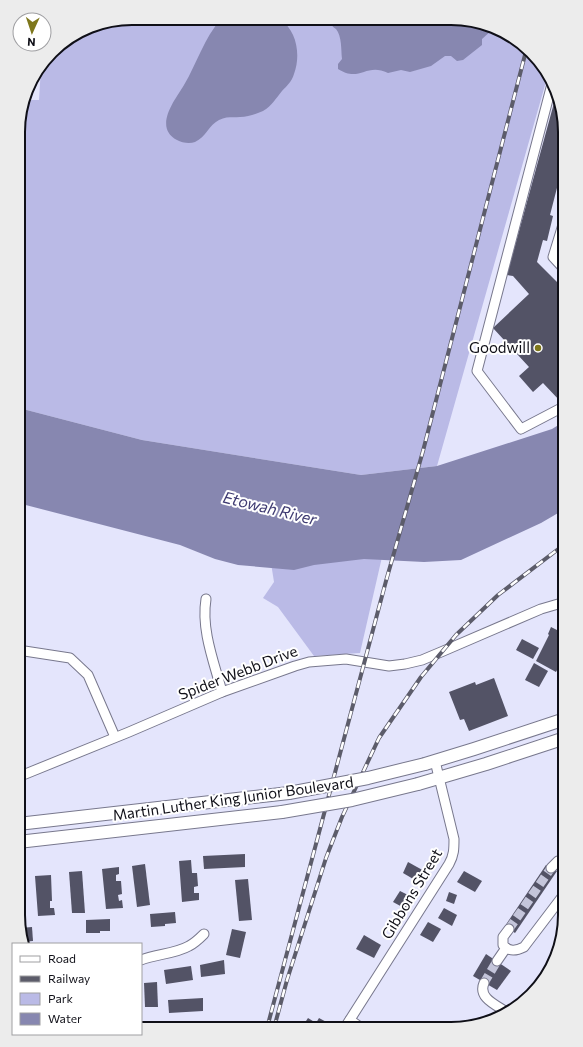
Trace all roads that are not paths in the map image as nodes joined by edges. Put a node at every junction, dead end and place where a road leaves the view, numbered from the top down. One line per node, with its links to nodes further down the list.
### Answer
1 (550, 92): 4 (street)
2 (558, 241): 3 (street)
3 (558, 262)
4 (558, 410)
5 (206, 599): 8 (street)
6 (558, 604): 8 (street, Spider Webb Drive)
7 (25, 651): 10 (street)
8 (222, 692): 10 (street, Spider Webb Drive)
9 (558, 721): 12 (main road, Martin Luther King Junior Boulevard)
10 (115, 737): 13 (street, Spider Webb Drive)
11 (558, 740): 14 (main road, Martin Luther King Junior Boulevard)
12 (430, 762): 14 (street, Gibbons Street); 15 (main road, Martin Luther King Junior Boulevard, bridge)
13 (25, 774)
14 (439, 778): 16 (main road, Martin Luther King Junior Boulevard, bridge); 27 (street, Gibbons Street)
15 (25, 823)
16 (25, 841)
17 (558, 861): 18 (street)
18 (551, 868)
19 (558, 902): 22 (street)
20 (509, 929): 22 (street)
21 (204, 934): 23 (street)
22 (506, 948): 24 (street)
23 (142, 960)
24 (497, 961)
25 (484, 983): 26 (street)
26 (502, 1009)
27 (350, 1020): 28 (street)
28 (353, 1022)

